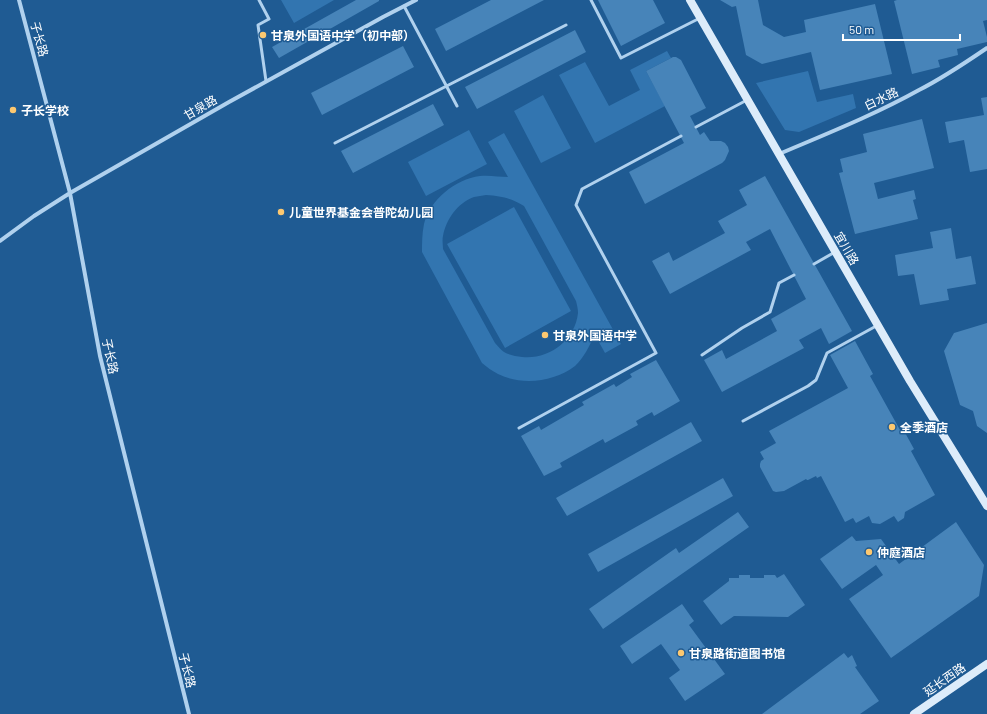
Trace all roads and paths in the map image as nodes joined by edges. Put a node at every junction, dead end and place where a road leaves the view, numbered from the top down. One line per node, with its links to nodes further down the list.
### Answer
1 (19, 0): 18 (street, 子长路)
2 (259, 0): 10 (lane)
3 (416, 0): 6 (street, 甘泉路)
4 (591, 0): 7 (lane)
5 (690, 0): 7 (street, 宜川路)
6 (404, 6): 10 (street, 甘泉路); 11 (lane)
7 (700, 18): 12 (street, 宜川路)
8 (566, 25): 11 (lane)
9 (987, 48): 17 (street, 白水路)
10 (266, 81): 18 (street, 甘泉路)
11 (446, 86): 13 (lane); 16 (lane)
12 (747, 100): 14 (lane); 17 (street, 宜川路)
13 (457, 106)
14 (696, 127)
15 (680, 136): 26 (lane)
16 (335, 143)
17 (779, 154): 20 (street, 宜川路)
18 (70, 193): 19 (street, 甘泉路); 29 (street, 子长路)
19 (0, 241)
20 (836, 252): 21 (lane); 23 (street, 宜川路)
21 (814, 264)
22 (794, 275): 24 (lane)
23 (878, 325): 25 (lane); 27 (street, 宜川路)
24 (702, 355)
25 (743, 421)
26 (519, 428)
27 (987, 506)
28 (987, 664): 30 (street, 延长西路)
29 (189, 714)
30 (914, 714)

